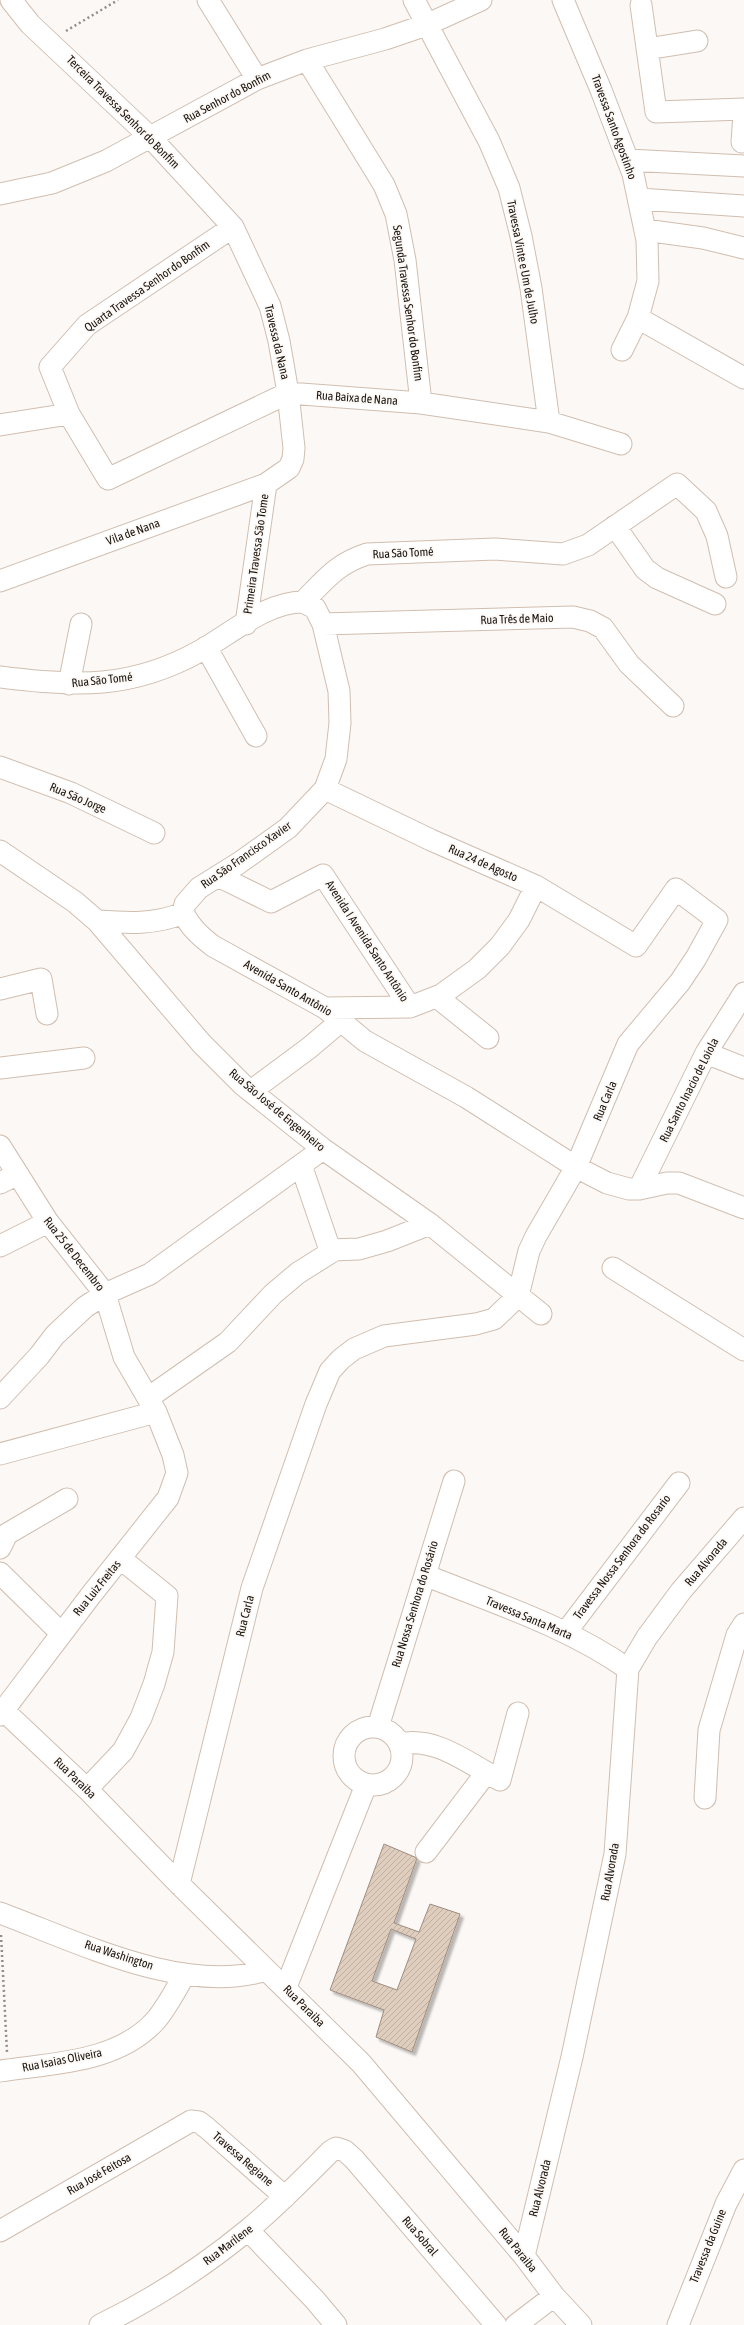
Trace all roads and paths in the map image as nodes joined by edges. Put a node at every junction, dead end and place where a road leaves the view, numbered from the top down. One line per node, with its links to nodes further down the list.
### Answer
1 (118, 0): 10 (path)
2 (208, 0): 13 (street)
3 (414, 0): 8 (street, Travessa Vinte e Um de Julho)
4 (481, 0): 8 (street, Rua Senhor do Bonfim)
5 (563, 0): 18 (street, Travessa Santo Agostinho)
6 (8, 3): 10 (street, Terceira Travessa Senhor do Bonfim)
7 (641, 5): 11 (street)
8 (426, 25): 12 (street, Rua Senhor do Bonfim); 32 (street, Travessa Vinte e Um de Julho)
9 (697, 40): 11 (street)
10 (50, 41): 16 (street, Terceira Travessa Senhor do Bonfim)
11 (647, 49): 14 (street)
12 (307, 60): 13 (street, Rua Senhor do Bonfim); 30 (street, Segunda Travessa Senhor do Bonfim)
13 (257, 79): 16 (street, Rua Senhor do Bonfim)
14 (744, 109)
15 (744, 114): 17 (street)
16 (151, 138): 20 (street, Rua Senhor do Bonfim); 23 (street, Terceira Travessa Senhor do Bonfim)
17 (742, 142)
18 (628, 160): 19 (street); 21 (street, Travessa Santo Agostinho)
19 (744, 166)
20 (0, 194)
21 (639, 199): 22 (street); 24 (street, Travessa Santo Agostinho)
22 (744, 206)
23 (233, 227): 29 (street, Travessa da Nana); 31 (street, Quarta Travessa Senhor do Bonfim)
24 (645, 230): 25 (street); 26 (street, Travessa Santo Agostinho)
25 (744, 248)
26 (638, 318): 27 (street, Travessa Santo Agostinho); 28 (street)
27 (622, 350)
28 (744, 378)
29 (288, 393): 30 (street, Rua Baixa de Nana); 31 (street, Rua Baixa de Nana); 35 (street, Travessa da Nana)
30 (421, 403): 32 (street, Rua Baixa de Nana)
31 (69, 414): 33 (street)
32 (549, 422): 34 (street, Rua Baixa de Nana)
33 (0, 425)
34 (621, 444)
35 (266, 484): 38 (street, Vila de Nana); 42 (street, Primeira Travessa São Tome)
36 (616, 526): 37 (street, Rua São Tomé); 39 (street, Rua São Tomé); 40 (street)
37 (726, 577)
38 (0, 581)
39 (303, 602): 42 (street, Rua São Tomé); 43 (street, Rua São Francisco Xavier)
40 (715, 604)
41 (81, 624): 46 (street)
42 (246, 624): 44 (street, Rua São Tomé)
43 (323, 624): 47 (street, Rua Três de Maio); 50 (street, Rua São Francisco Xavier)
44 (206, 647): 46 (street, Rua São Tomé); 48 (street)
45 (0, 677): 46 (street, Rua São Tomé)
46 (68, 684)
47 (673, 706)
48 (256, 736)
49 (0, 767): 51 (street, Rua São Jorge)
50 (325, 789): 53 (street, Rua São Francisco Xavier); 54 (street, Rua 24 de Agosto)
51 (154, 833)
52 (0, 851): 57 (street, Rua São José de Engenheiro)
53 (218, 876): 55 (street, Rua São Francisco Xavier); 61 (street, Avenida I Avenida Santo Antônio)
54 (536, 886): 56 (street, Rua 24 de Agosto); 60 (street)
55 (184, 913): 57 (street); 63 (street, Avenida Santo Antônio)
56 (717, 920): 73 (street, Rua Carla)
57 (97, 921): 69 (street, Rua São José de Engenheiro)
58 (0, 989): 62 (street)
59 (744, 993): 65 (street, Rua Santo Inacio de Loiola)
60 (437, 997): 61 (street); 64 (street)
61 (410, 1007): 63 (street)
62 (47, 1014)
63 (333, 1014): 69 (street); 73 (street, Avenida Santo Antônio)
64 (488, 1038)
65 (706, 1053): 68 (street); 75 (street, Rua Santo Inacio de Loiola)
66 (84, 1058): 67 (street)
67 (0, 1068)
68 (744, 1068)
69 (251, 1091): 71 (street, Rua São José de Engenheiro)
70 (0, 1146): 74 (street, Rua 25 de Decembro)
71 (323, 1149): 72 (street); 78 (street, Rua São José de Engenheiro)
72 (301, 1165): 80 (street); 82 (street)
73 (576, 1167): 75 (street, Avenida Santo Antônio); 83 (street, Rua Carla)
74 (8, 1179): 77 (street, Rua 25 de Decembro)
75 (639, 1189): 76 (street)
76 (744, 1208)
77 (48, 1222): 79 (street); 82 (street, Rua 25 de Decembro)
78 (430, 1224): 80 (street); 83 (street, Rua São José de Engenheiro)
79 (0, 1246)
80 (333, 1251): 87 (street)
81 (613, 1268): 85 (street)
82 (105, 1294): 86 (street); 87 (street, Rua 25 de Decembro)
83 (518, 1296): 84 (street, Rua São José de Engenheiro); 111 (street, Rua Carla)
84 (541, 1314)
85 (744, 1350)
86 (0, 1398)
87 (152, 1405): 88 (street); 89 (street, Rua 25 de Decembro)
88 (0, 1454)
89 (173, 1455): 95 (street, Rua Luiz Freitas)
90 (454, 1481): 97 (street, Rua Nossa Senhora do Rosário)
91 (678, 1483): 99 (street, Travessa Nossa Senhora do Rosario)
92 (67, 1499): 94 (street)
93 (744, 1518): 101 (street, Rua Alvorada)
94 (0, 1548)
95 (121, 1559): 100 (street, Rua Luiz Freitas); 108 (street)
96 (0, 1573): 100 (street)
97 (425, 1575): 99 (street, Travessa Santa Marta); 104 (street, Rua Nossa Senhora do Rosário)
98 (744, 1624): 109 (street)
99 (566, 1632): 101 (street, Travessa Santa Marta)
100 (62, 1633): 102 (street, Rua Luiz Freitas)
101 (628, 1669): 124 (street, Rua Alvorada)
102 (2, 1713): 108 (street, Rua Paraiba)
103 (518, 1713): 106 (street)
104 (378, 1727): 105 (street); 107 (street)
105 (400, 1744): 106 (street); 107 (street)
106 (493, 1776): 110 (street)
107 (366, 1785): 116 (street)
108 (87, 1789): 111 (street, Rua Paraiba)
109 (705, 1798)
110 (426, 1852)
111 (179, 1884): 114 (street, Rua Paraiba)
112 (0, 1913): 115 (street, Rua Washington)
113 (0, 1927): 117 (path)
114 (266, 1970): 115 (street, Rua Washington); 116 (street, Rua Paraiba)
115 (185, 1974): 117 (street, Rua Isaias Oliveira)
116 (286, 1987): 124 (street, Rua Paraiba)
117 (4, 2071)
118 (200, 2122): 121 (street, Travessa Regiane); 123 (street, Rua José Feitosa)
119 (341, 2149): 121 (street, Rua Marilene); 128 (street, Rua Sobral)
120 (744, 2170): 131 (street, Travessa da Guine)
121 (285, 2197): 122 (street, Rua Marilene)
122 (248, 2230): 126 (street, Rua Marilene); 127 (street)
123 (0, 2231)
124 (524, 2256): 125 (street, Rua Paraiba)
125 (554, 2296): 129 (street); 130 (street, Rua Paraiba)
126 (100, 2325)
127 (336, 2325)
128 (496, 2325)
129 (516, 2325)
130 (581, 2325)
131 (678, 2325)

